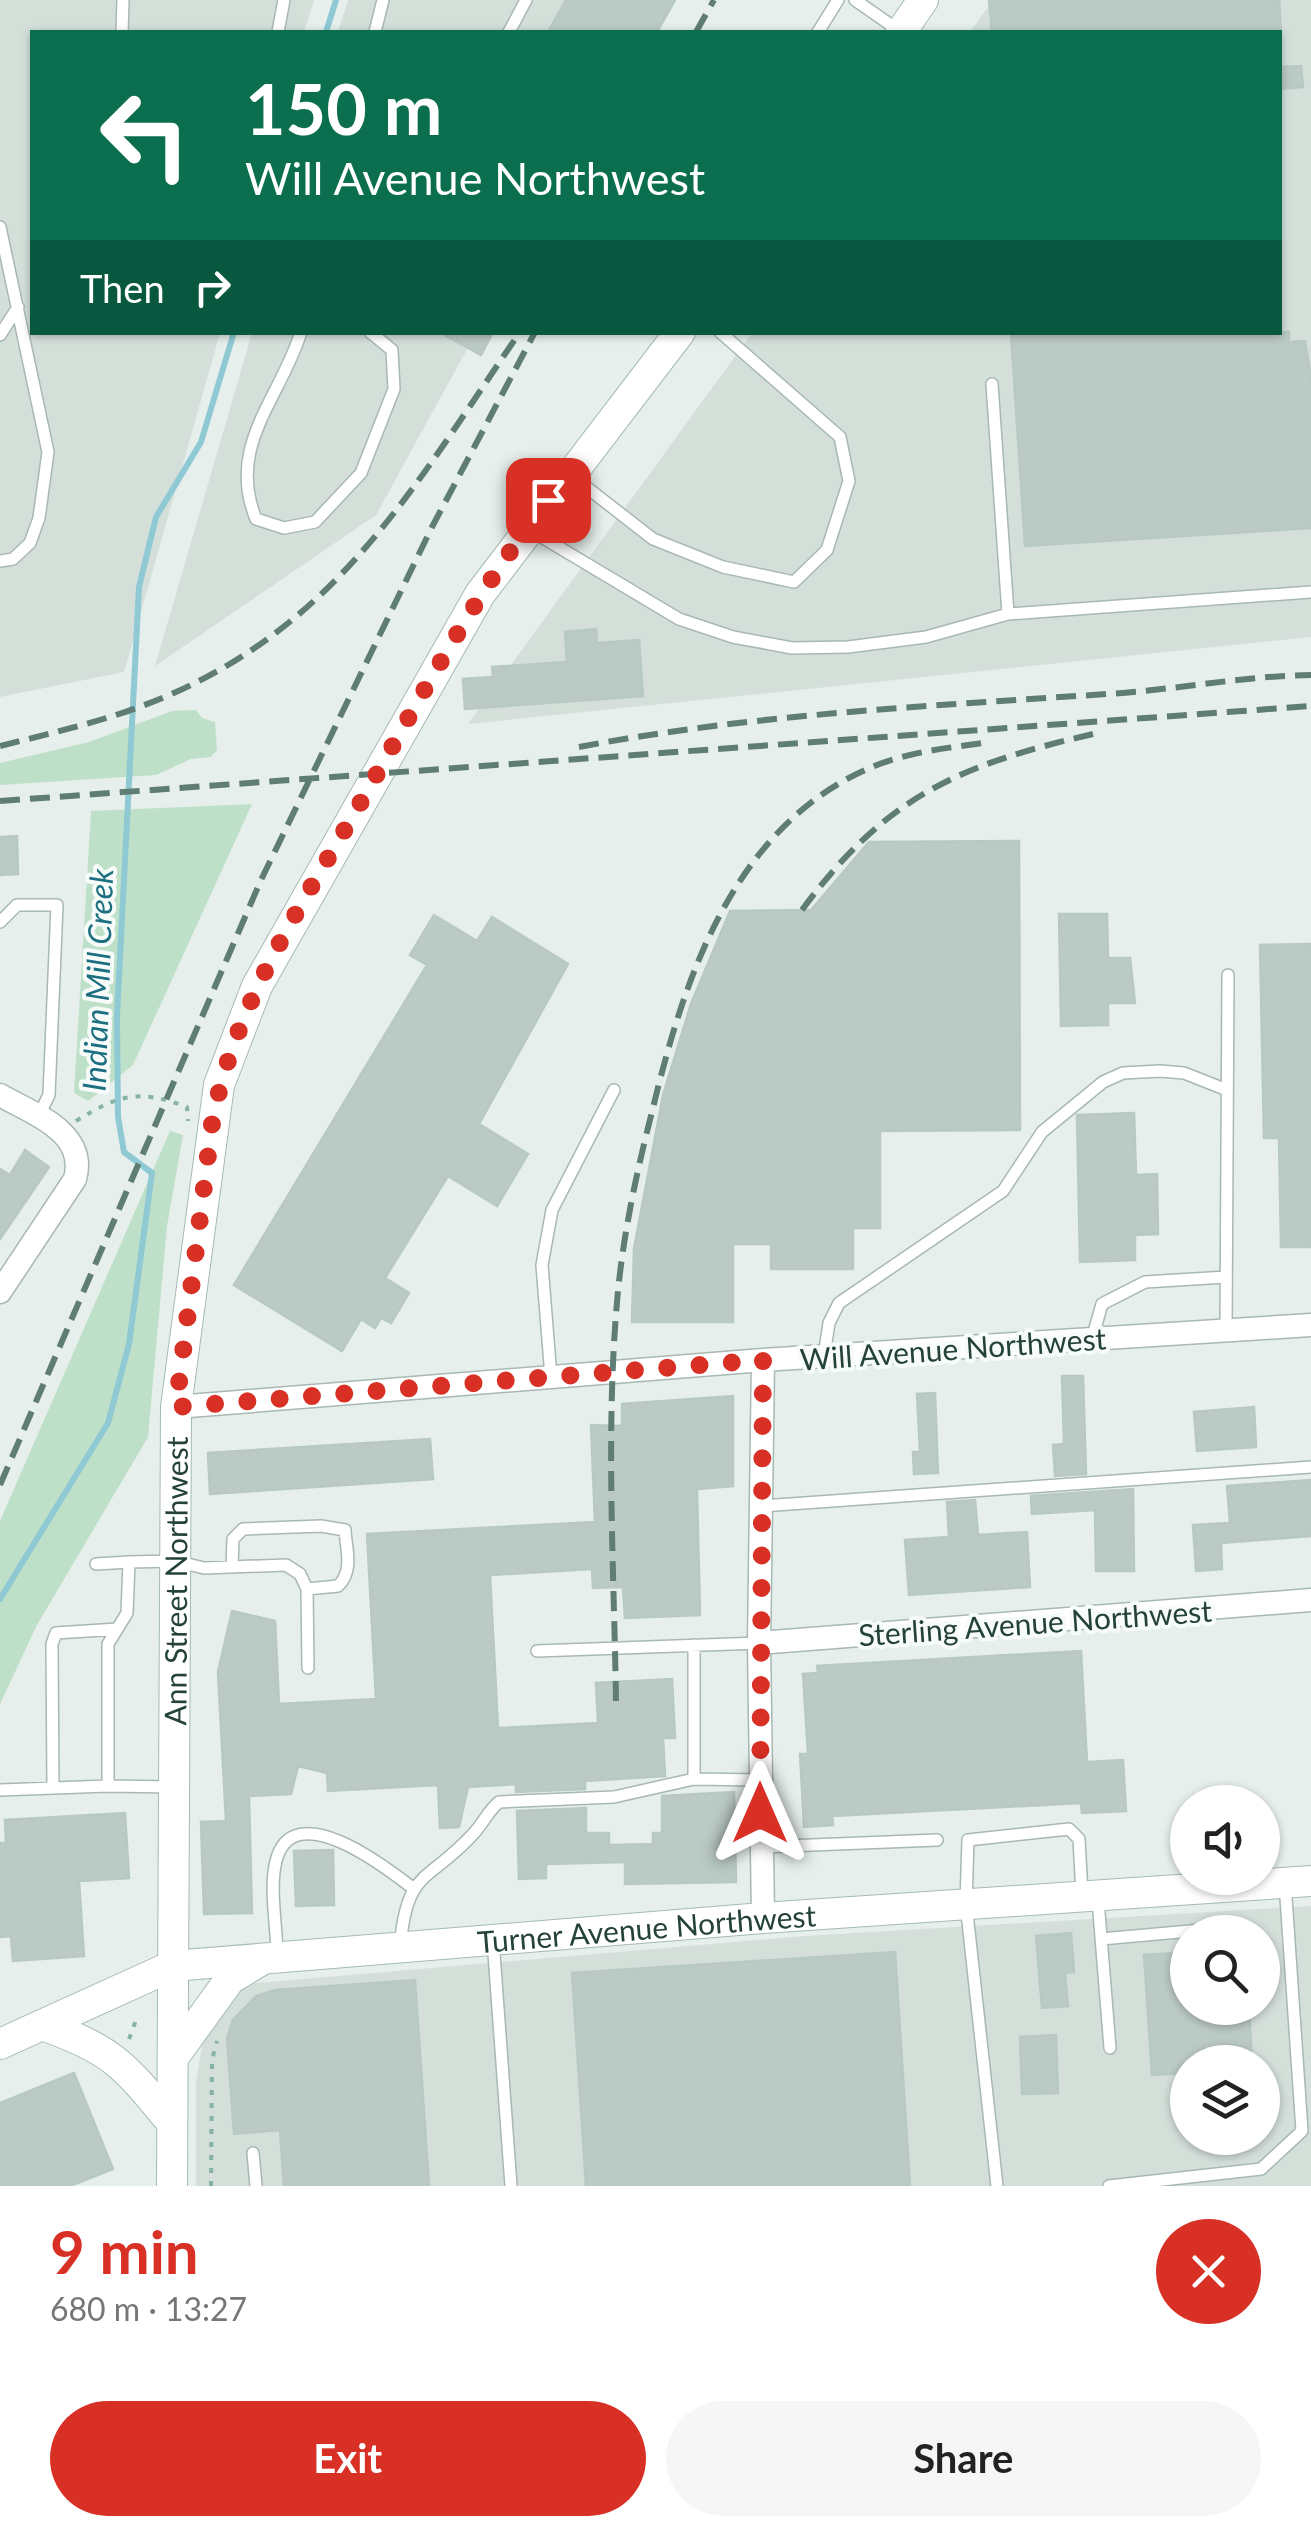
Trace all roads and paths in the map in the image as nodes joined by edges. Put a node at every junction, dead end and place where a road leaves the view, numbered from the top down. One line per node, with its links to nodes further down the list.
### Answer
1 (123, 0): 8 (lane)
2 (284, 0): 9 (lane)
3 (383, 0): 10 (lane)
4 (526, 0): 11 (lane)
5 (838, 0): 12 (lane)
6 (855, 0): 13 (lane)
7 (922, 0): 14 (main road)
8 (122, 30)
9 (278, 30)
10 (376, 30)
11 (510, 30)
12 (819, 30)
13 (898, 30)
14 (902, 30)
15 (0, 228): 16 (lane)
16 (18, 308): 21 (lane); 25 (lane)
17 (299, 335): 18 (lane)
18 (374, 335)
19 (678, 335): 23 (main road, Ann Street Northwest)
20 (723, 335): 23 (lane)
21 (0, 336)
22 (992, 384): 27 (lane)
23 (569, 474): 24 (main road, Ann Street Northwest)
24 (526, 528): 27 (lane); 35 (main road, Ann Street Northwest)
25 (0, 561)
26 (1311, 592): 27 (lane)
27 (1008, 614)
28 (0, 922): 34 (lane)
29 (1228, 975): 31 (lane)
30 (614, 1090): 43 (lane)
31 (1227, 1090): 36 (lane); 41 (lane)
32 (0, 1095): 34 (street)
33 (88, 1115): 35 (path)
34 (38, 1117): 37 (street)
35 (212, 1124): 44 (main road, Ann Street Northwest)
36 (1226, 1276): 39 (lane); 40 (lane)
37 (0, 1292)
38 (1311, 1325): 39 (street, Will Avenue Northwest)
39 (1226, 1330): 40 (street, Will Avenue Northwest)
40 (1092, 1339): 41 (street, Will Avenue Northwest)
41 (824, 1356): 42 (street, Will Avenue Northwest)
42 (763, 1360): 43 (street, Will Avenue Northwest); 46 (street)
43 (550, 1377): 44 (street, Will Avenue Northwest)
44 (176, 1407): 47 (main road, Ann Street Northwest)
45 (1311, 1467): 46 (lane)
46 (761, 1506): 54 (street)
47 (175, 1561): 48 (lane); 50 (lane); 61 (main road, Ann Street Northwest)
48 (129, 1562): 49 (lane); 53 (lane)
49 (96, 1564)
50 (232, 1567): 51 (lane); 51 (lane)
51 (308, 1589): 57 (lane)
52 (1311, 1600): 54 (street, Sterling Avenue Northwest)
53 (117, 1629): 60 (lane); 62 (lane)
54 (759, 1643): 55 (lane); 59 (street)
55 (694, 1645): 56 (lane); 58 (lane)
56 (538, 1650)
57 (308, 1668)
58 (694, 1779): 59 (lane); 67 (lane)
59 (760, 1780): 65 (street)
60 (108, 1786): 61 (lane); 62 (lane)
61 (173, 1787): 76 (main road, Ann Street Northwest)
62 (53, 1788): 63 (lane)
63 (0, 1790)
64 (937, 1840): 65 (lane)
65 (760, 1847): 70 (street)
66 (1298, 1882): 68 (main road, Turner Avenue Northwest); 91 (lane)
67 (414, 1889): 74 (lane); 75 (lane)
68 (1090, 1896): 69 (main road, Turner Avenue Northwest); 69 (lane); 73 (lane)
69 (966, 1904): 70 (main road, Turner Avenue Northwest); 90 (lane)
70 (763, 1918): 72 (main road, Turner Avenue Northwest)
71 (1170, 1933): 73 (lane)
72 (493, 1940): 74 (main road, Turner Avenue Northwest); 89 (lane)
73 (1101, 1940): 81 (lane)
74 (400, 1948): 75 (main road, Turner Avenue Northwest)
75 (270, 1958): 76 (main road, Turner Avenue Northwest); 83 (main road)
76 (172, 1966): 78 (main road, Turner Avenue Northwest); 83 (main road, Ann Street Northwest)
77 (136, 2020): 82 (path)
78 (42, 2026): 80 (main road, Turner Avenue Northwest); 84 (main road)
79 (217, 2042): 87 (path)
80 (0, 2044)
81 (1110, 2048)
82 (124, 2053)
83 (173, 2058): 84 (main road, Ann Street Northwest)
84 (172, 2123): 86 (main road, Ann Street Northwest)
85 (253, 2153): 88 (lane)
86 (172, 2186)
87 (211, 2186)
88 (256, 2186)
89 (511, 2186)
90 (997, 2186)
91 (1109, 2186)

